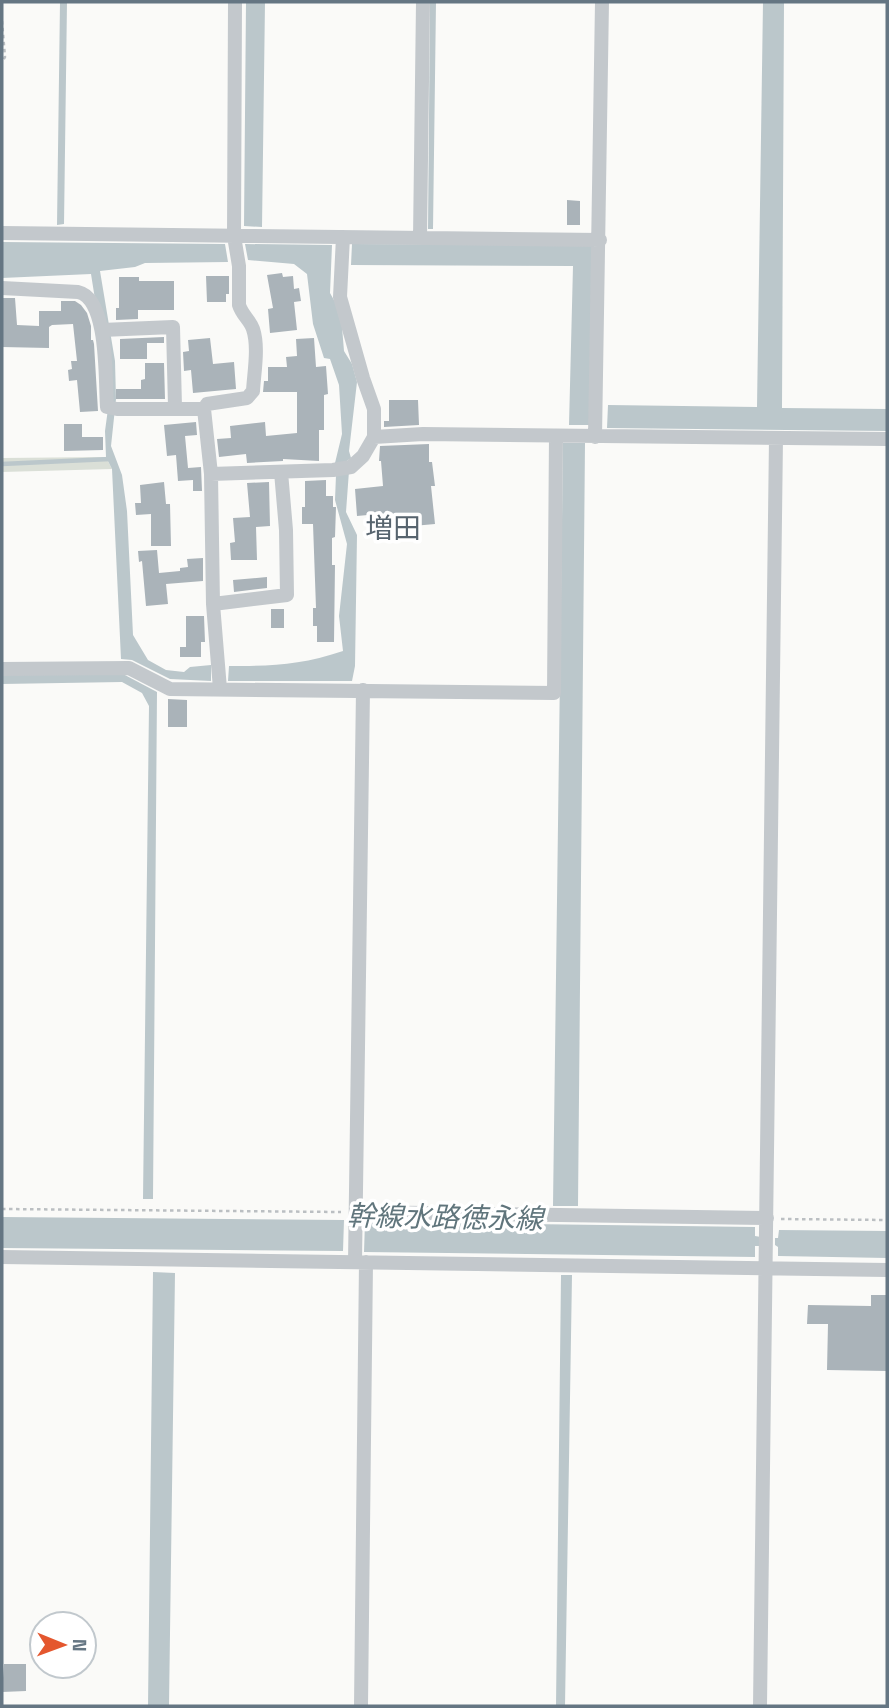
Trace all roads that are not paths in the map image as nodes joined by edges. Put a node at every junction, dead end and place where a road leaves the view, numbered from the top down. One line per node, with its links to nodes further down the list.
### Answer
1 (235, 2): 5 (street)
2 (423, 2): 6 (street)
3 (602, 2): 7 (street)
4 (2, 233): 5 (street)
5 (234, 236): 8 (street); 12 (street)
6 (420, 238): 7 (street); 8 (street)
7 (600, 240): 15 (street)
8 (342, 250): 14 (street)
9 (2, 288): 10 (street)
10 (108, 329): 11 (street); 11 (street)
11 (175, 407): 12 (street)
12 (204, 409): 19 (street)
13 (556, 436): 14 (street); 15 (street); 23 (street)
14 (374, 437): 18 (street)
15 (595, 437): 16 (street)
16 (775, 438): 17 (street); 25 (street)
17 (887, 439)
18 (281, 472): 19 (street); 20 (street)
19 (211, 474): 20 (street)
20 (213, 604): 22 (street)
21 (2, 669): 22 (street)
22 (220, 689): 23 (street)
23 (363, 690): 24 (street)
24 (356, 1212): 25 (street); 27 (street)
25 (767, 1219): 28 (street)
26 (2, 1257): 27 (street)
27 (360, 1262): 28 (street); 30 (street)
28 (766, 1269): 29 (street); 31 (street)
29 (887, 1270)
30 (361, 1706)
31 (760, 1706)

